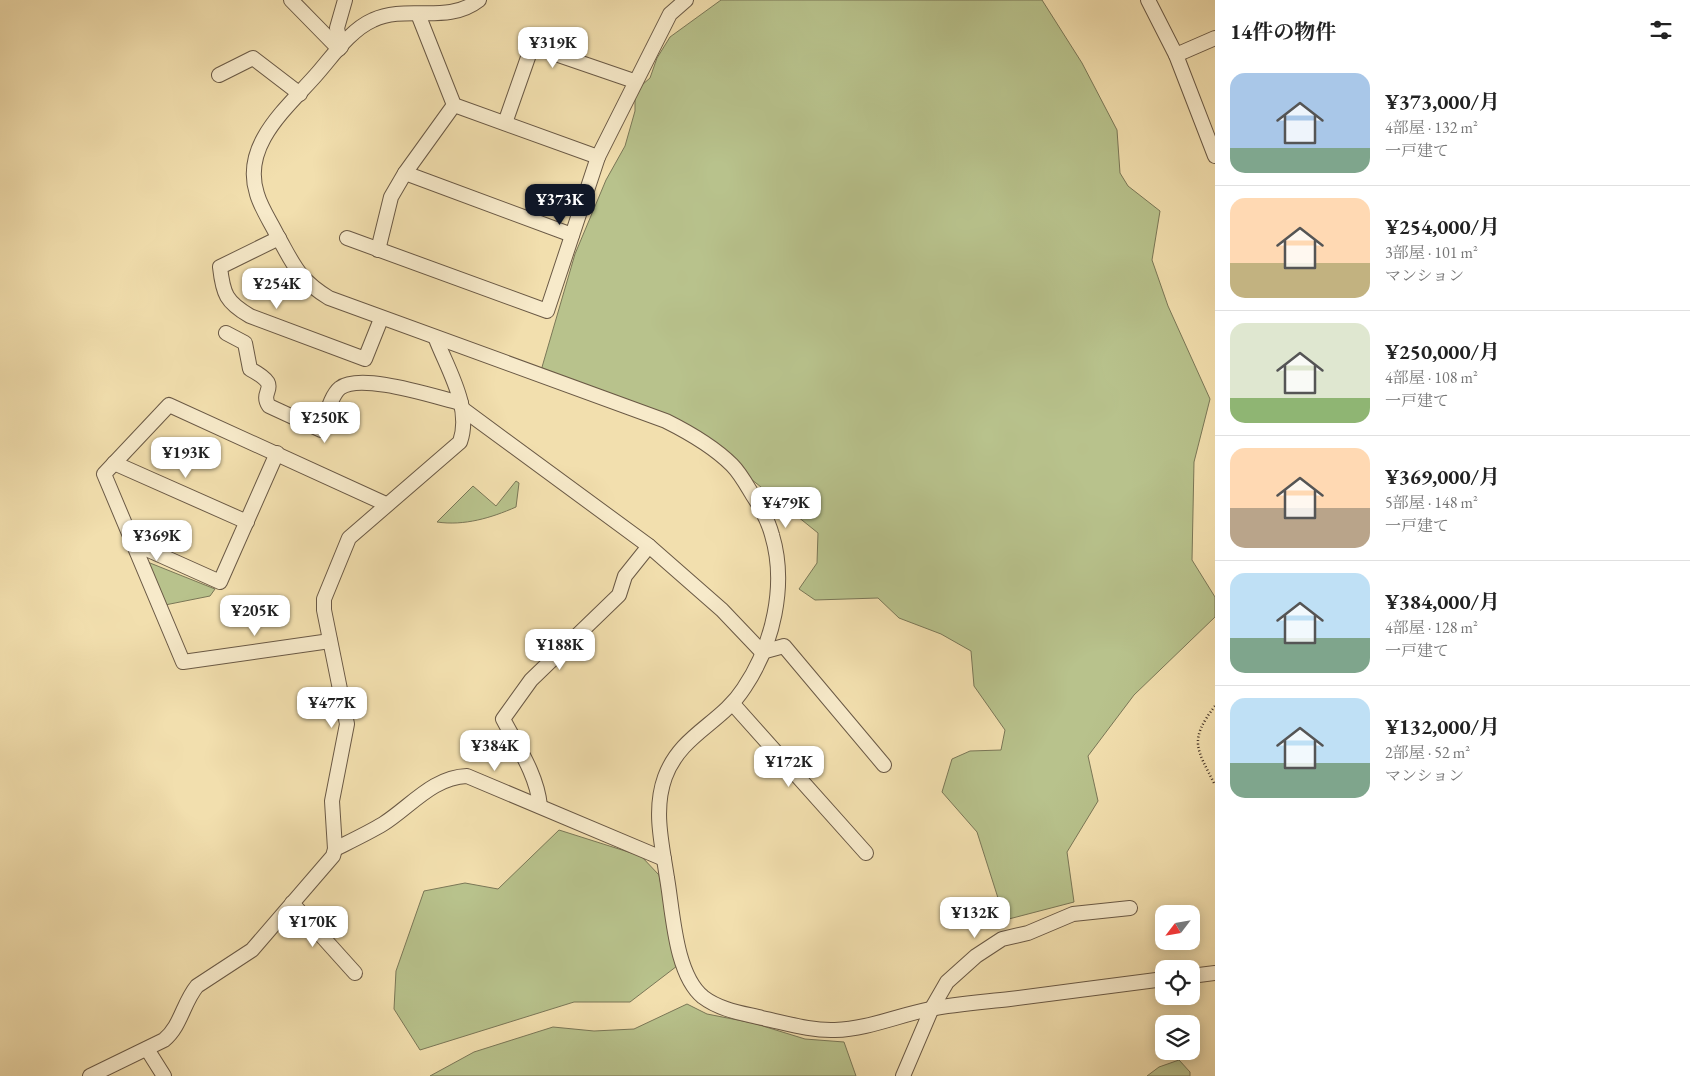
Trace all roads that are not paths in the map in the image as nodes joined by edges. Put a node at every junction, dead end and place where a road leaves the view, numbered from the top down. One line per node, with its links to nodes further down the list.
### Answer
1 (291, 0): 8 (street)
2 (345, 0): 8 (street)
3 (479, 0): 6 (street)
4 (1148, 0): 9 (street)
5 (677, 1): 11 (street)
6 (418, 14): 8 (street); 13 (street)
7 (1215, 38): 9 (street)
8 (340, 48): 12 (street)
9 (1176, 55): 15 (street)
10 (219, 75): 12 (street)
11 (634, 81): 14 (street); 16 (street)
12 (300, 94): 19 (street)
13 (454, 105): 14 (street); 17 (street)
14 (505, 123): 16 (street)
15 (1215, 156)
16 (598, 157): 18 (street)
17 (405, 173): 18 (street); 21 (street)
18 (572, 235): 21 (street)
19 (279, 238): 22 (street); 22 (street)
20 (347, 238): 21 (street)
21 (378, 250)
22 (381, 319): 24 (street)
23 (226, 334): 25 (street)
24 (436, 339): 25 (street); 33 (street)
25 (462, 407): 28 (street); 31 (street)
26 (276, 453): 27 (street); 28 (street); 29 (street)
27 (114, 463): 29 (street); 30 (street)
28 (386, 504): 32 (street)
29 (247, 522): 30 (street)
30 (133, 543): 32 (street)
31 (649, 546): 33 (street); 36 (street)
32 (330, 641): 37 (street)
33 (762, 652): 34 (street); 35 (street)
34 (733, 704): 38 (street); 39 (street)
35 (884, 765)
36 (540, 806): 37 (street); 39 (street)
37 (335, 849): 40 (street)
38 (866, 853)
39 (664, 859): 46 (street)
40 (292, 903): 42 (street); 47 (street)
41 (1130, 908): 46 (street)
42 (355, 973)
43 (1215, 973): 44 (street)
44 (1200, 975)
45 (1155, 980): 46 (street)
46 (932, 1008): 50 (street)
47 (146, 1049): 48 (street); 49 (street)
48 (90, 1076)
49 (164, 1076)
50 (903, 1076)

